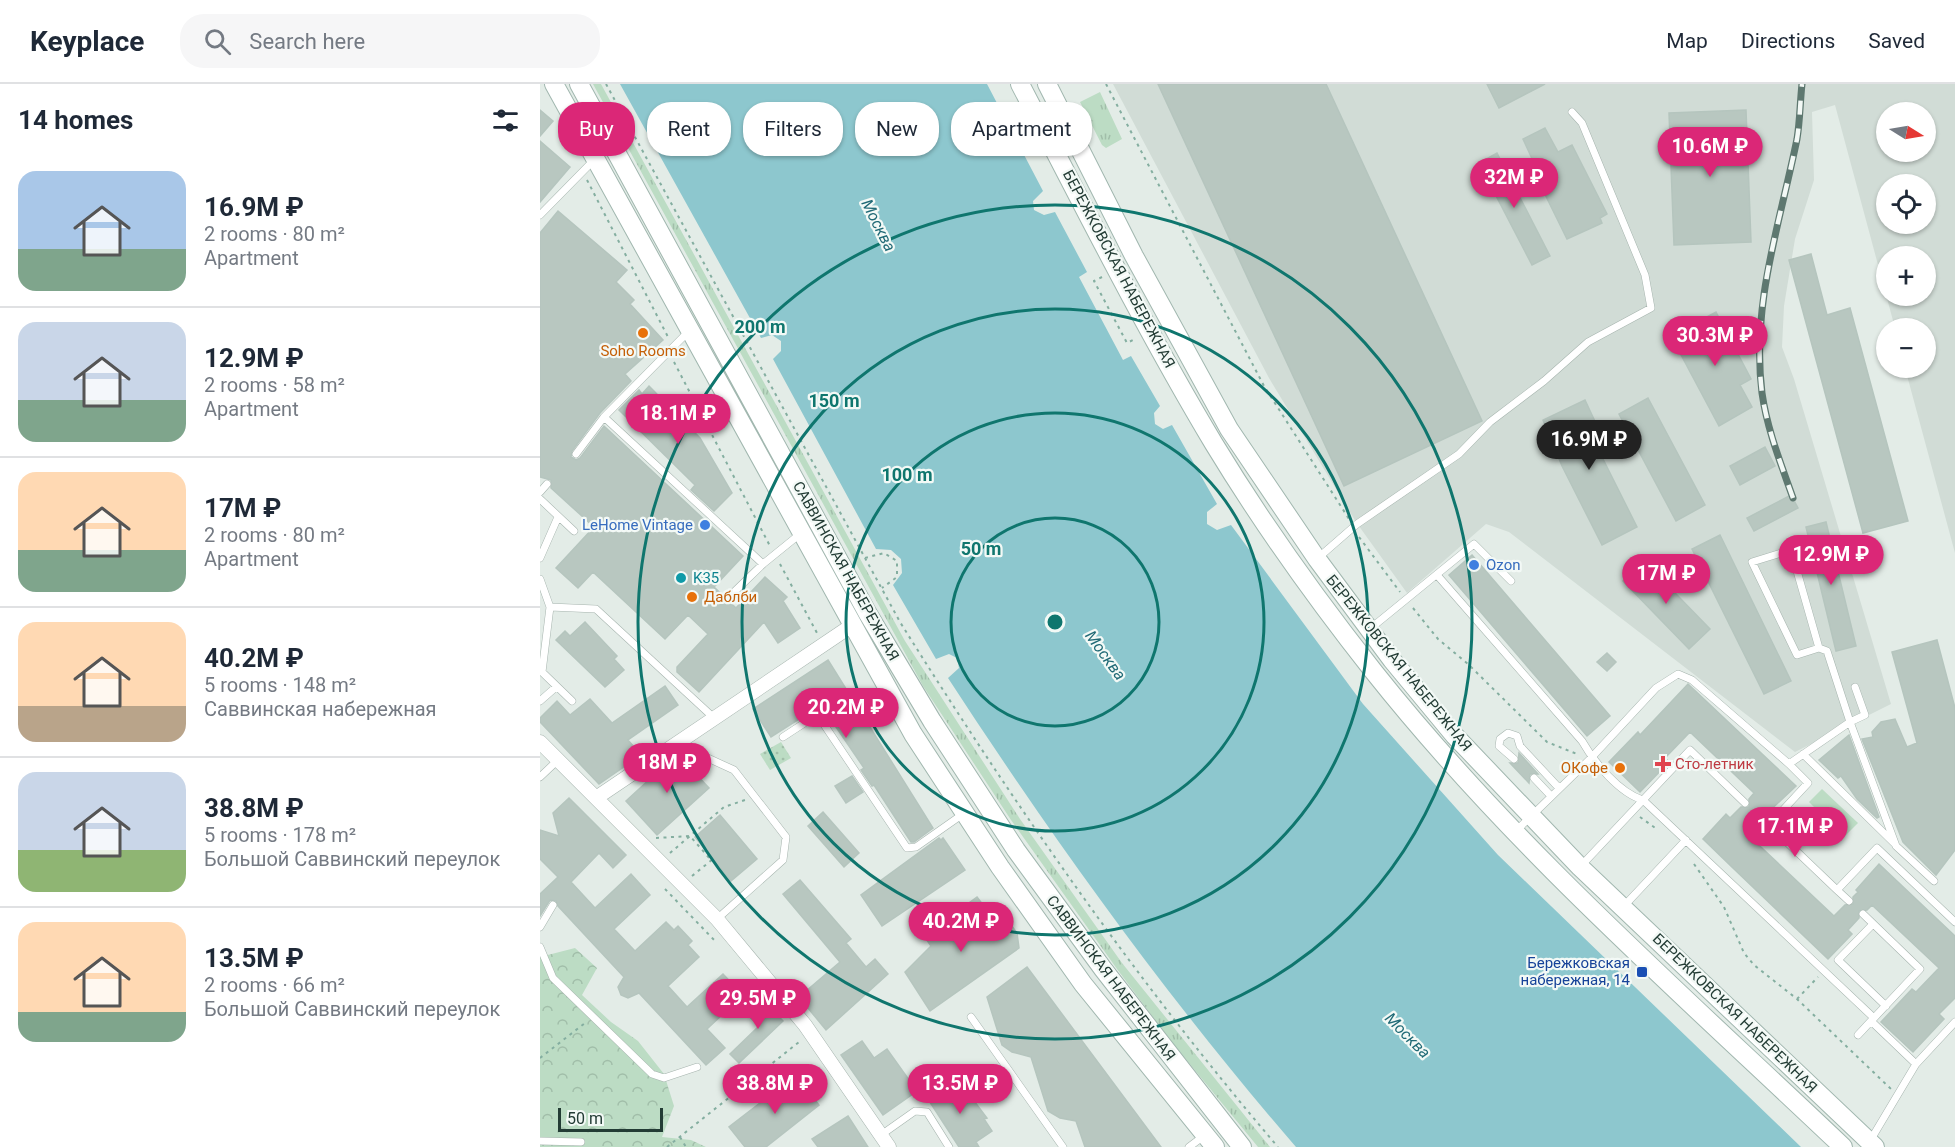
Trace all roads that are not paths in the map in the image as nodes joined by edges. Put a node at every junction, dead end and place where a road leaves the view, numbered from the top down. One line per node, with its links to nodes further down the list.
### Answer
1 (554, 84): 6 (main road, САВВИНСКАЯ НАБЕРЕЖНАЯ)
2 (579, 84): 84 (main road, САВВИНСКАЯ НАБЕРЕЖНАЯ)
3 (1020, 84): 53 (main road, БЕРЕЖКОВСКАЯ НАБЕРЕЖНАЯ)
4 (1047, 84): 18 (main road, БЕРЕЖКОВСКАЯ НАБЕРЕЖНАЯ)
5 (1572, 112): 18 (lane)
6 (596, 158): 7 (lane); 8 (main road, САВВИНСКАЯ НАБЕРЕЖНАЯ)
7 (540, 215)
8 (689, 331): 9 (lane); 16 (main road, САВВИНСКАЯ НАБЕРЕЖНАЯ)
9 (604, 417): 10 (lane); 19 (lane)
10 (576, 454)
11 (548, 484): 12 (lane)
12 (540, 492)
13 (540, 499): 14 (lane)
14 (558, 517): 15 (lane); 17 (lane)
15 (574, 531)
16 (800, 534): 19 (lane); 25 (main road, САВВИНСКАЯ НАБЕРЕЖНАЯ)
17 (540, 558)
18 (1317, 559): 26 (main road, БЕРЕЖКОВСКАЯ НАБЕРЕЖНАЯ)
19 (763, 564): 23 (lane)
20 (1437, 575): 22 (lane); 26 (lane); 38 (lane)
21 (540, 579): 24 (lane)
22 (1511, 581)
23 (733, 593)
24 (550, 607): 28 (lane); 32 (lane)
25 (851, 626): 32 (street); 49 (main road, САВВИНСКАЯ НАБЕРЕЖНАЯ)
26 (1369, 630): 50 (main road, БЕРЕЖКОВСКАЯ НАБЕРЕЖНАЯ)
27 (1819, 648): 27 (lane); 33 (lane)
28 (556, 687): 30 (lane); 31 (lane)
29 (1856, 687): 33 (lane)
30 (540, 701)
31 (572, 701)
32 (714, 718): 35 (street)
33 (1850, 722): 37 (lane); 55 (lane)
34 (783, 737): 49 (lane)
35 (682, 740): 46 (street); 63 (lane)
36 (540, 742): 40 (street)
37 (1803, 754): 41 (lane); 55 (lane)
38 (1591, 758): 41 (lane); 44 (lane); 47 (lane)
39 (1514, 759): 44 (lane)
40 (558, 760): 42 (lane); 46 (street)
41 (1789, 764): 52 (lane)
42 (540, 777)
43 (1534, 778): 45 (lane)
44 (1559, 788): 45 (lane)
45 (1551, 796): 50 (lane)
46 (596, 798): 63 (street)
47 (1643, 800): 48 (lane); 54 (lane); 56 (lane)
48 (1745, 802)
49 (964, 813): 77 (main road, САВВИНСКАЯ НАБЕРЕЖНАЯ)
50 (1530, 816): 53 (lane); 56 (main road, БЕРЕЖКОВСКАЯ НАБЕРЕЖНАЯ)
51 (1761, 818): 52 (lane)
52 (1769, 825): 58 (lane)
53 (1515, 832): 85 (main road, БЕРЕЖКОВСКАЯ НАБЕРЕЖНАЯ)
54 (1683, 843): 61 (lane); 70 (lane)
55 (1896, 846): 57 (lane)
56 (1580, 867): 61 (main road, БЕРЕЖКОВСКАЯ НАБЕРЕЖНАЯ)
57 (1934, 881)
58 (1837, 890): 59 (lane); 64 (lane)
59 (1849, 901)
60 (554, 905): 66 (lane)
61 (1623, 907): 79 (main road, БЕРЕЖКОВСКАЯ НАБЕРЕЖНАЯ)
62 (1863, 914): 65 (lane)
63 (717, 919): 75 (street)
64 (1955, 922)
65 (1873, 924): 68 (lane); 68 (lane)
66 (540, 927)
67 (540, 950): 74 (lane)
68 (1886, 1006): 70 (lane)
69 (971, 1017): 82 (lane)
70 (1872, 1020): 72 (lane); 73 (lane)
71 (1955, 1022): 73 (lane)
72 (1858, 1035)
73 (1916, 1064): 79 (lane)
74 (697, 1067)
75 (881, 1135): 80 (street); 81 (lane)
76 (540, 1141): 78 (lane)
77 (1210, 1141): 83 (lane)
78 (581, 1142)
79 (1872, 1144)
80 (889, 1147)
81 (949, 1147)
82 (1063, 1147)
83 (1189, 1147)
84 (1242, 1147)
85 (1843, 1147)

